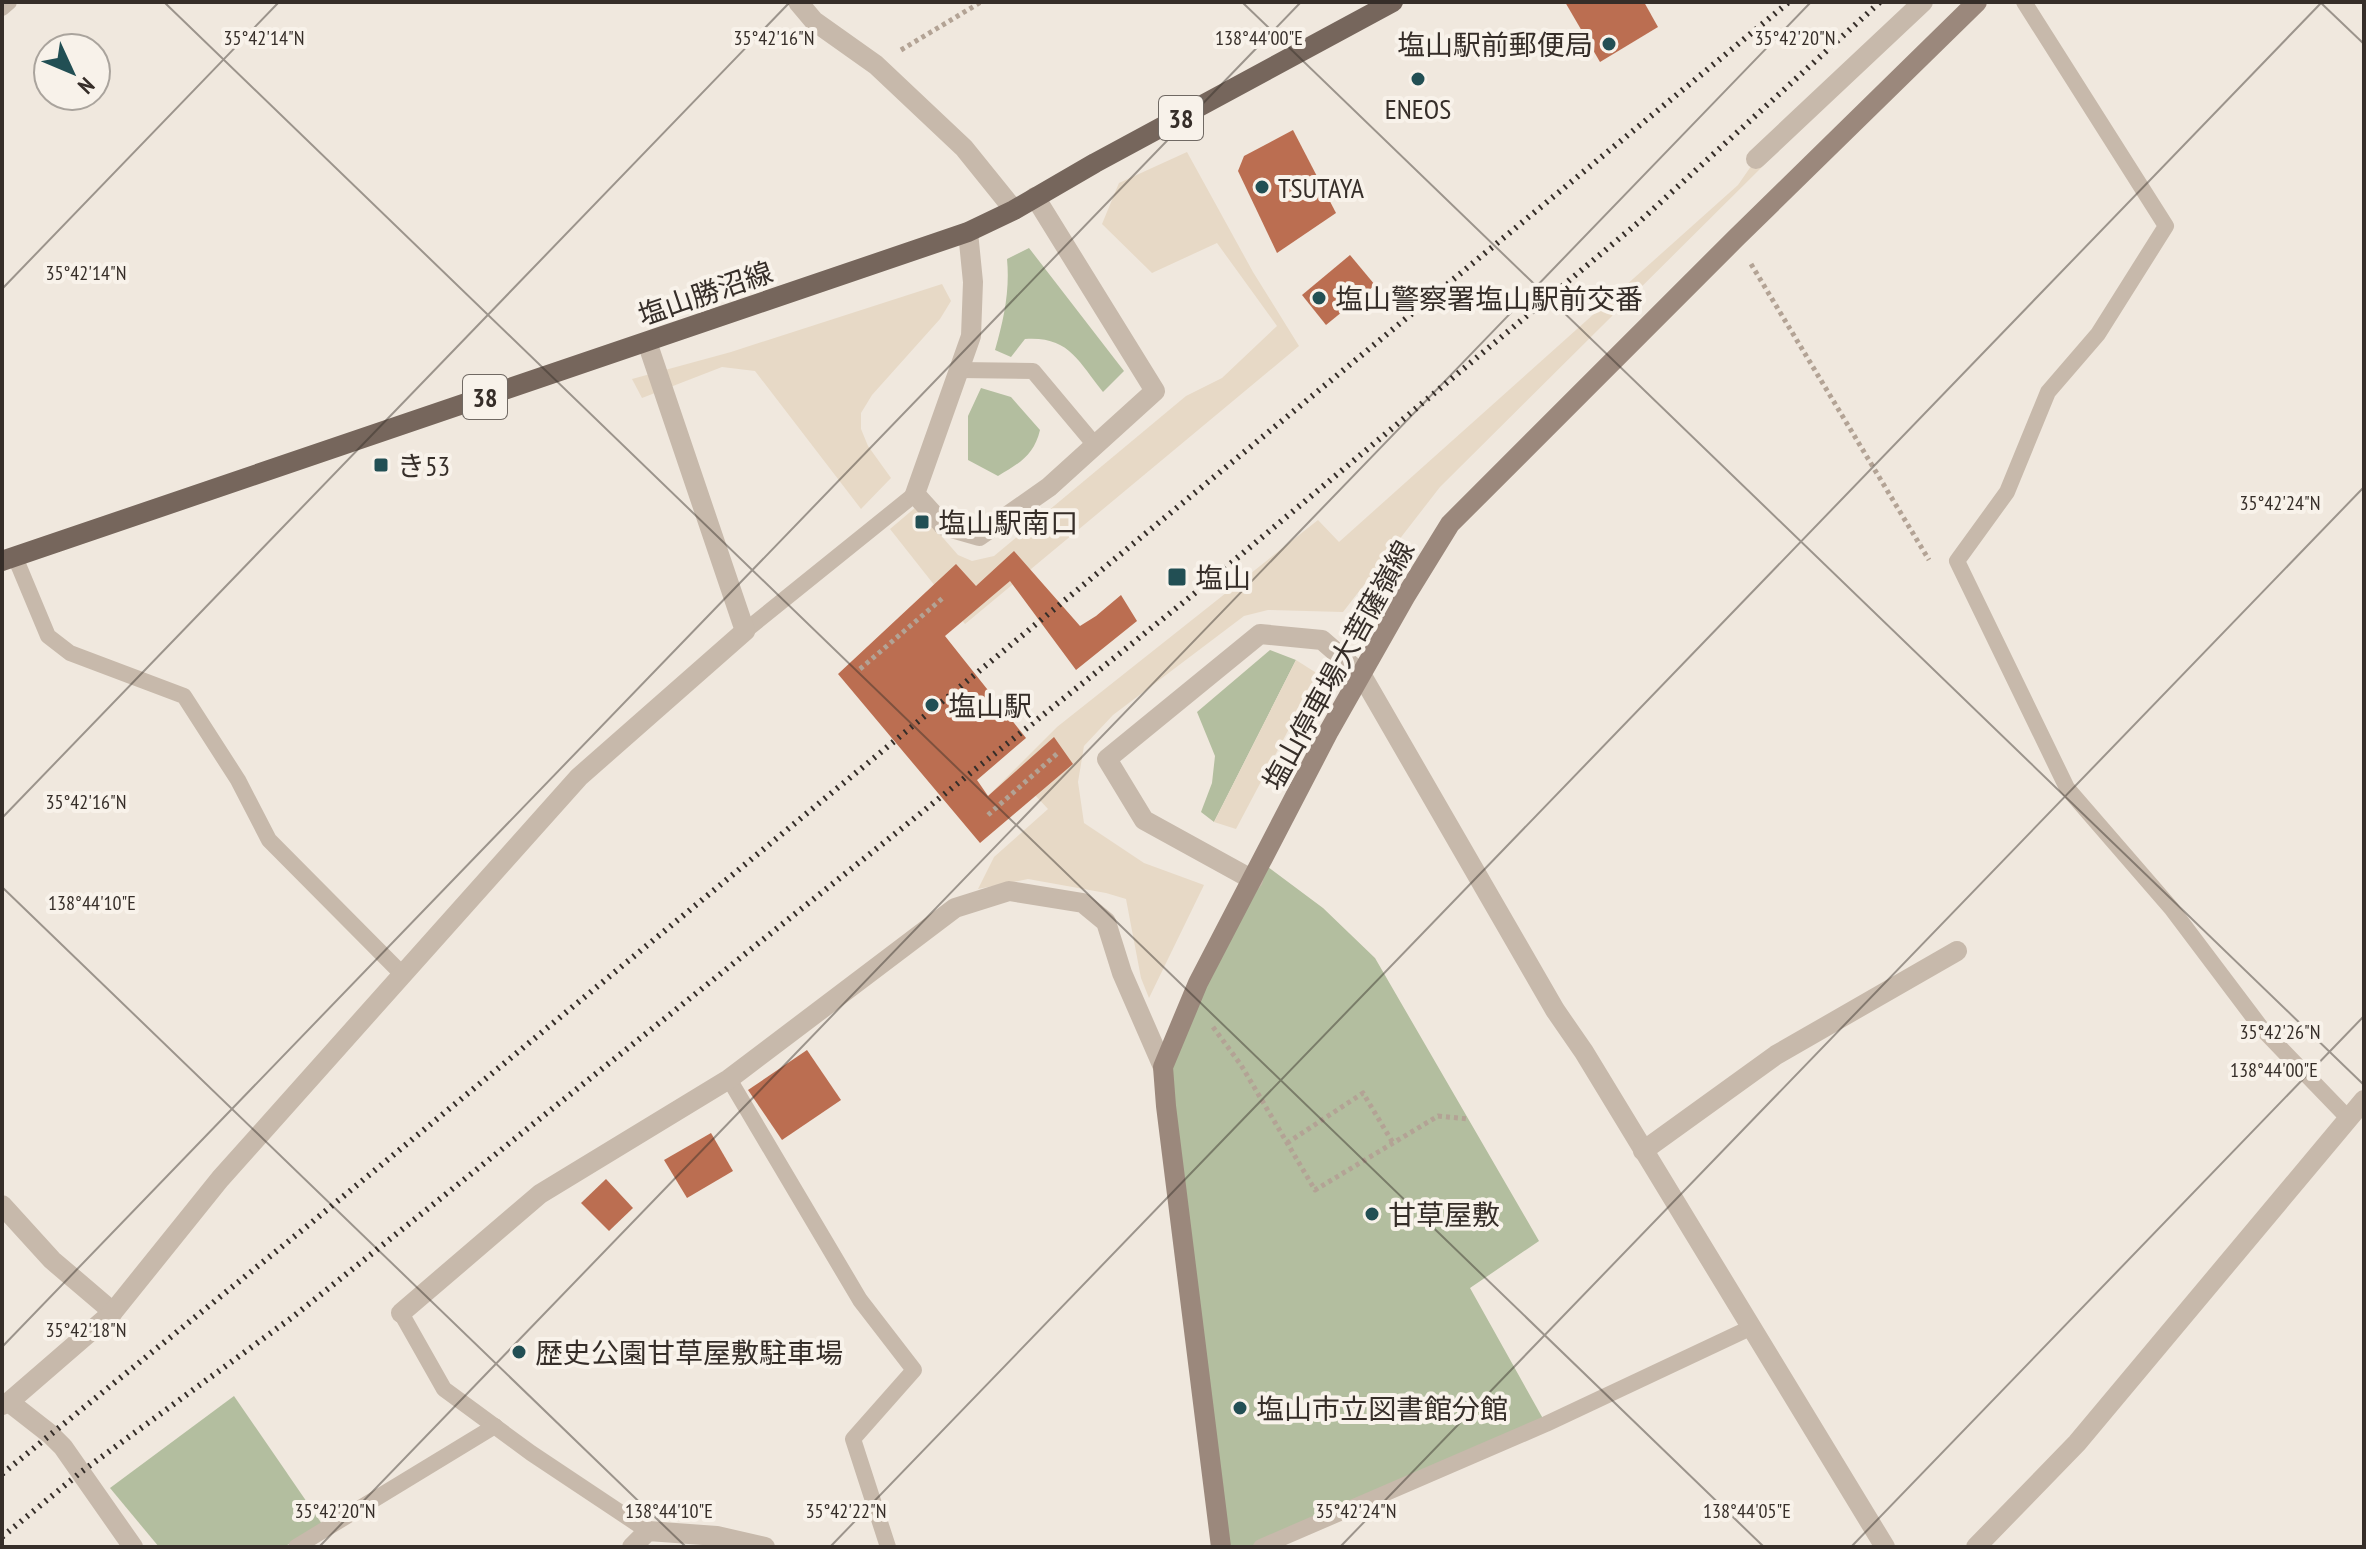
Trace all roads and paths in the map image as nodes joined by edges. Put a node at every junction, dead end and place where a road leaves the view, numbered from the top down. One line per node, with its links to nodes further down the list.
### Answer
1 (9, 2): 8 (lane)
2 (798, 2): 9 (street)
3 (981, 2): 9 (path)
4 (1393, 2): 11 (main road, 塩山勝沼線 / 38)
5 (1923, 2): 10 (street)
6 (1977, 2): 14 (main road, 塩山停車場大菩薩嶺線)
7 (2024, 2): 20 (lane)
8 (2, 8)
9 (876, 65): 12 (street)
10 (1756, 159)
11 (1035, 197): 12 (main road, 塩山勝沼線 / 38); 17 (street)
12 (1014, 210): 13 (main road, 塩山勝沼線 / 38)
13 (968, 232): 15 (main road, 塩山勝沼線 / 38); 16 (street)
14 (1736, 238): 20 (path); 24 (main road, 塩山停車場大菩薩嶺線)
15 (647, 342): 19 (main road, 塩山勝沼線 / 38); 22 (street)
16 (959, 370): 17 (lane); 18 (street)
17 (1095, 445): 18 (street)
18 (915, 494): 22 (lane)
19 (8, 559): 29 (lane)
20 (1957, 561): 34 (lane)
21 (944, 597): 23 (path)
22 (745, 631): 29 (street)
23 (860, 669)
24 (1361, 674): 27 (main road, 塩山停車場大菩薩嶺線); 27 (street); 38 (street)
25 (1059, 752): 26 (path)
26 (988, 815)
27 (1253, 880): 30 (main road, 塩山停車場大菩薩嶺線)
28 (1957, 951): 38 (street)
29 (402, 974): 40 (street)
30 (1192, 996): 31 (main road, 塩山停車場大菩薩嶺線); 36 (path)
31 (1163, 1067): 32 (street); 51 (main road, 塩山停車場大菩薩嶺線)
32 (729, 1079): 41 (street); 50 (lane)
33 (2364, 1100): 34 (street)
34 (2348, 1118): 54 (street)
35 (1468, 1119): 37 (path)
36 (1287, 1143): 37 (path); 37 (path)
37 (1393, 1143)
38 (1643, 1151): 42 (street)
39 (2, 1205): 40 (street)
40 (113, 1312): 43 (street)
41 (401, 1313): 44 (lane)
42 (1750, 1328): 52 (lane); 53 (street)
43 (6, 1404): 46 (street)
44 (495, 1426): 45 (lane); 47 (lane)
45 (648, 1531): 48 (street); 49 (street)
46 (133, 1547)
47 (296, 1547)
48 (632, 1547)
49 (765, 1547)
50 (888, 1547)
51 (1221, 1547)
52 (1261, 1547)
53 (1885, 1547)
54 (1976, 1547)

